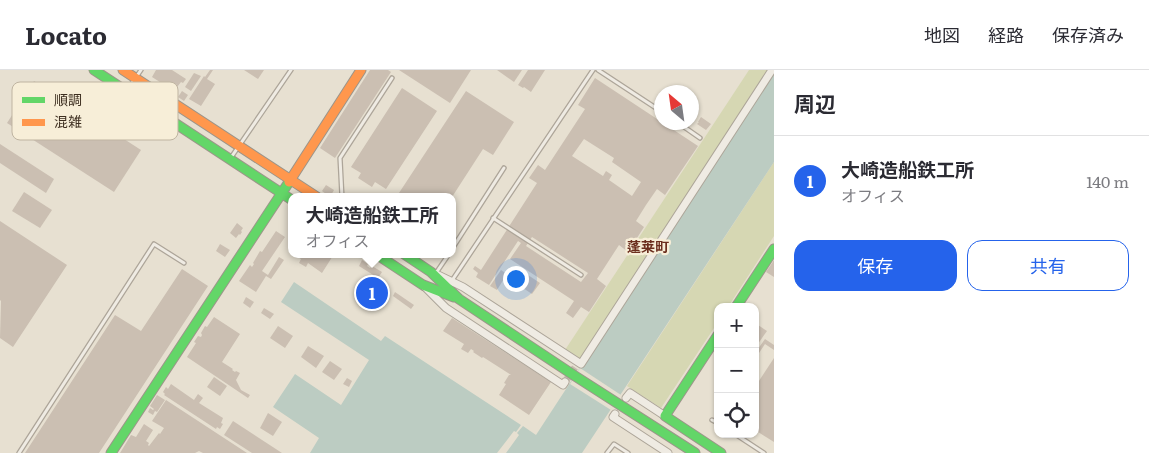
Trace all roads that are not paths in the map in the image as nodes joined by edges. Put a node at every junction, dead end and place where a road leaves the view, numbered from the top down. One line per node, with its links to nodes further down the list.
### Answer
1 (94, 70): 11 (street)
2 (122, 70): 10 (street)
3 (141, 70): 10 (lane)
4 (290, 70): 19 (lane)
5 (361, 70): 22 (street)
6 (593, 70): 27 (lane)
7 (598, 70): 15 (lane)
8 (772, 70): 37 (street)
9 (392, 78): 25 (lane)
10 (136, 79): 12 (lane); 13 (street)
11 (111, 82)
12 (134, 82)
13 (141, 82)
14 (178, 106): 19 (street)
15 (654, 107)
16 (178, 126): 20 (street)
17 (688, 130): 18 (lane)
18 (700, 138)
19 (239, 146): 20 (lane); 22 (street)
20 (230, 160): 23 (street)
21 (504, 168): 28 (lane)
22 (290, 179): 23 (street); 24 (street)
23 (281, 193): 26 (street); 46 (street)
24 (311, 193)
25 (342, 193)
26 (288, 197)
27 (493, 218): 35 (lane); 37 (lane)
28 (456, 243)
29 (774, 249): 38 (street)
30 (382, 258): 36 (street)
31 (410, 258): 34 (street)
32 (446, 258): 34 (lane)
33 (184, 263): 45 (lane)
34 (434, 274): 37 (street)
35 (581, 274)
36 (423, 285): 37 (street); 40 (street)
37 (447, 287): 50 (street)
38 (739, 303)
39 (714, 341): 43 (street)
40 (565, 382)
41 (626, 398): 43 (street)
42 (615, 414): 49 (street)
43 (665, 416): 51 (street)
44 (741, 438): 52 (lane)
45 (19, 453)
46 (111, 453)
47 (607, 453): 48 (lane)
48 (628, 453)
49 (668, 453)
50 (695, 453)
51 (721, 453)
52 (764, 453)

